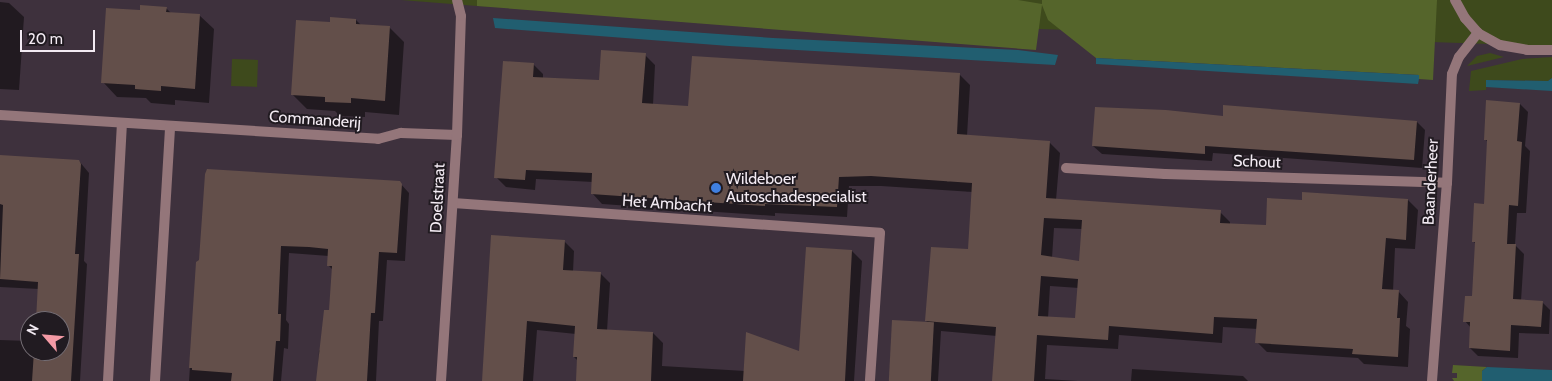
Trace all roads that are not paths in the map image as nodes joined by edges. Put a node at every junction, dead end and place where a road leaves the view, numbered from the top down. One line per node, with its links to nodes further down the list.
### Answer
1 (457, 0): 8 (street, Doelstraat)
2 (1455, 0): 3 (street)
3 (1478, 32): 4 (street); 10 (street, Baanderheer)
4 (1552, 50)
5 (0, 115): 6 (street, Commanderij)
6 (122, 122): 7 (street, Commanderij); 12 (street)
7 (170, 126): 8 (street, Commanderij); 13 (street)
8 (457, 135): 11 (street, Doelstraat)
9 (1066, 168): 10 (street, Schout)
10 (1447, 183): 16 (street, Baanderheer)
11 (453, 203): 14 (street, Doelstraat); 15 (street, Het Ambacht)
12 (108, 381)
13 (155, 381)
14 (441, 381)
15 (870, 381)
16 (1432, 381)

